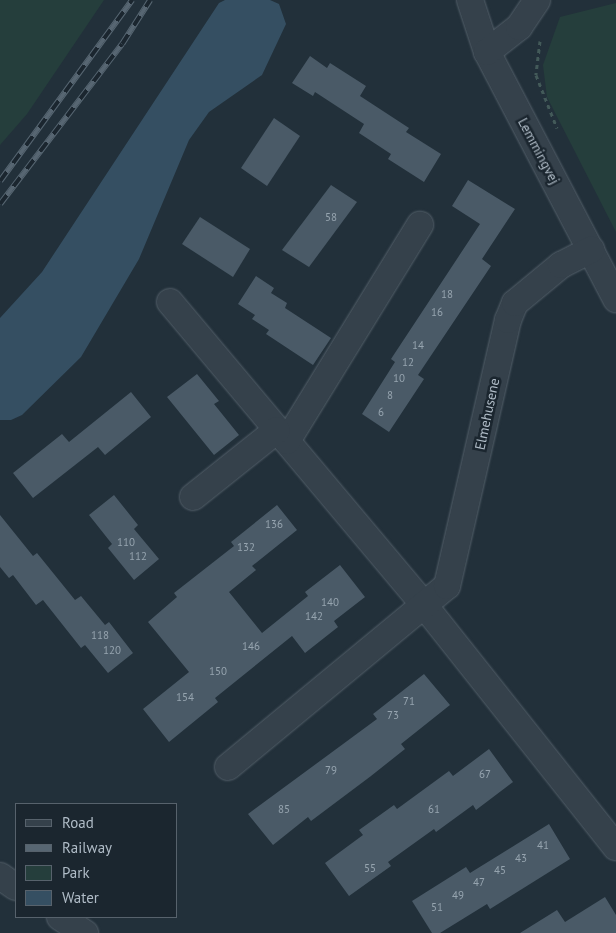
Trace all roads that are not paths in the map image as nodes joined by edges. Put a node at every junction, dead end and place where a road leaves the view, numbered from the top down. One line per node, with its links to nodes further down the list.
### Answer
1 (470, 0): 3 (street, Lemmingvej)
2 (537, 0): 3 (street)
3 (487, 52): 5 (street, Lemmingvej)
4 (420, 225): 8 (street)
5 (591, 250): 6 (street, Lemmingvej); 10 (street, Elmehusene)
6 (616, 299)
7 (170, 302): 8 (street)
8 (282, 436): 9 (street); 10 (street)
9 (193, 496)
10 (424, 605): 11 (street, Elmehusene); 12 (street)
11 (228, 767)
12 (616, 847)
13 (0, 876): 14 (street)
14 (15, 886)
15 (62, 918): 16 (street)
16 (85, 933)

